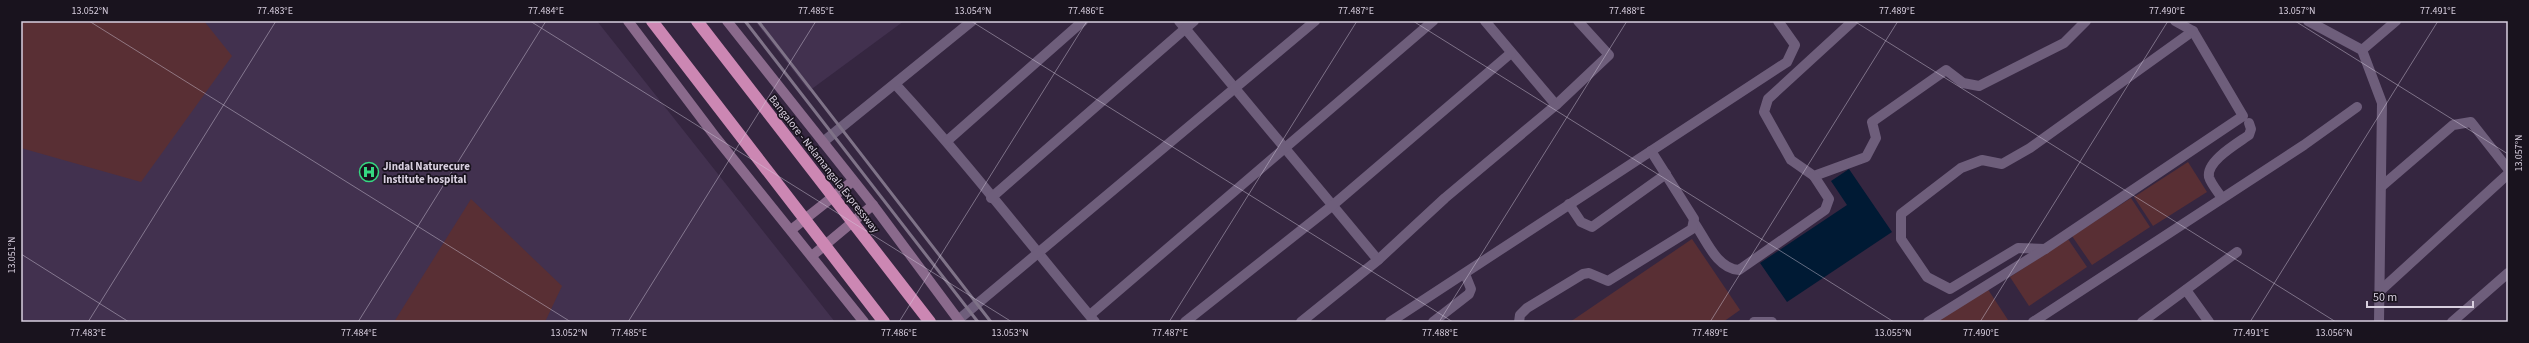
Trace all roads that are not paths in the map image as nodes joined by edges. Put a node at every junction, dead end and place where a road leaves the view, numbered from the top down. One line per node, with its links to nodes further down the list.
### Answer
1 (628, 21): 43 (street)
2 (652, 21): 57 (highway)
3 (697, 21): 58 (highway, Bangalore - Nelamangala Expressway)
4 (727, 21): 28 (street)
5 (972, 21): 22 (street)
6 (1083, 21): 27 (street)
7 (1194, 21): 18 (street)
8 (1315, 21): 23 (street)
9 (1433, 21): 29 (street)
10 (1485, 21): 21 (street)
11 (1578, 21): 24 (street)
12 (1778, 21): 30 (street)
13 (1853, 21): 34 (street)
14 (2086, 21): 34 (street)
15 (2175, 21): 19 (street)
16 (2308, 21): 20 (street)
17 (2396, 21): 20 (street)
18 (1182, 25): 23 (street); 37 (street)
19 (2193, 31): 44 (street); 44 (street)
20 (2362, 50): 36 (street)
21 (1511, 53): 24 (street); 41 (street)
22 (896, 85): 27 (street); 28 (street)
23 (1235, 87): 29 (street); 46 (street)
24 (1556, 106): 48 (street)
25 (2357, 107): 38 (street)
26 (2249, 124): 38 (street)
27 (947, 141): 37 (street)
28 (823, 142): 35 (street)
29 (1286, 148): 41 (street); 53 (street)
30 (1651, 151): 32 (street); 39 (street)
31 (2508, 170): 36 (street)
32 (1666, 174): 39 (street); 42 (street)
33 (2508, 174): 52 (street)
34 (1814, 176): 42 (street)
35 (853, 181): 40 (street); 43 (street)
36 (2382, 186): 52 (street)
37 (991, 198): 46 (street)
38 (2222, 198): 67 (street)
39 (1569, 204): 50 (street)
40 (873, 205): 47 (street); 54 (street)
41 (1333, 205): 48 (street); 59 (street)
42 (1695, 224): 63 (street)
43 (791, 230): 47 (street)
44 (2045, 249): 66 (street)
45 (2237, 252): 51 (street)
46 (1038, 254): 53 (street); 54 (street)
47 (813, 255): 56 (street)
48 (1378, 260): 60 (street)
49 (2508, 273): 70 (street)
50 (1465, 274): 61 (street); 62 (street)
51 (2186, 290): 68 (street); 69 (street)
52 (2380, 292): 55 (street)
53 (1093, 319)
54 (959, 321)
55 (2378, 321)
56 (864, 322)
57 (884, 322)
58 (930, 322)
59 (1185, 322)
60 (1301, 322)
61 (1390, 322)
62 (1433, 322)
63 (1519, 322)
64 (1754, 322): 65 (street)
65 (1772, 322)
66 (1928, 322)
67 (2033, 322)
68 (2142, 322)
69 (2209, 322)
70 (2452, 322)

